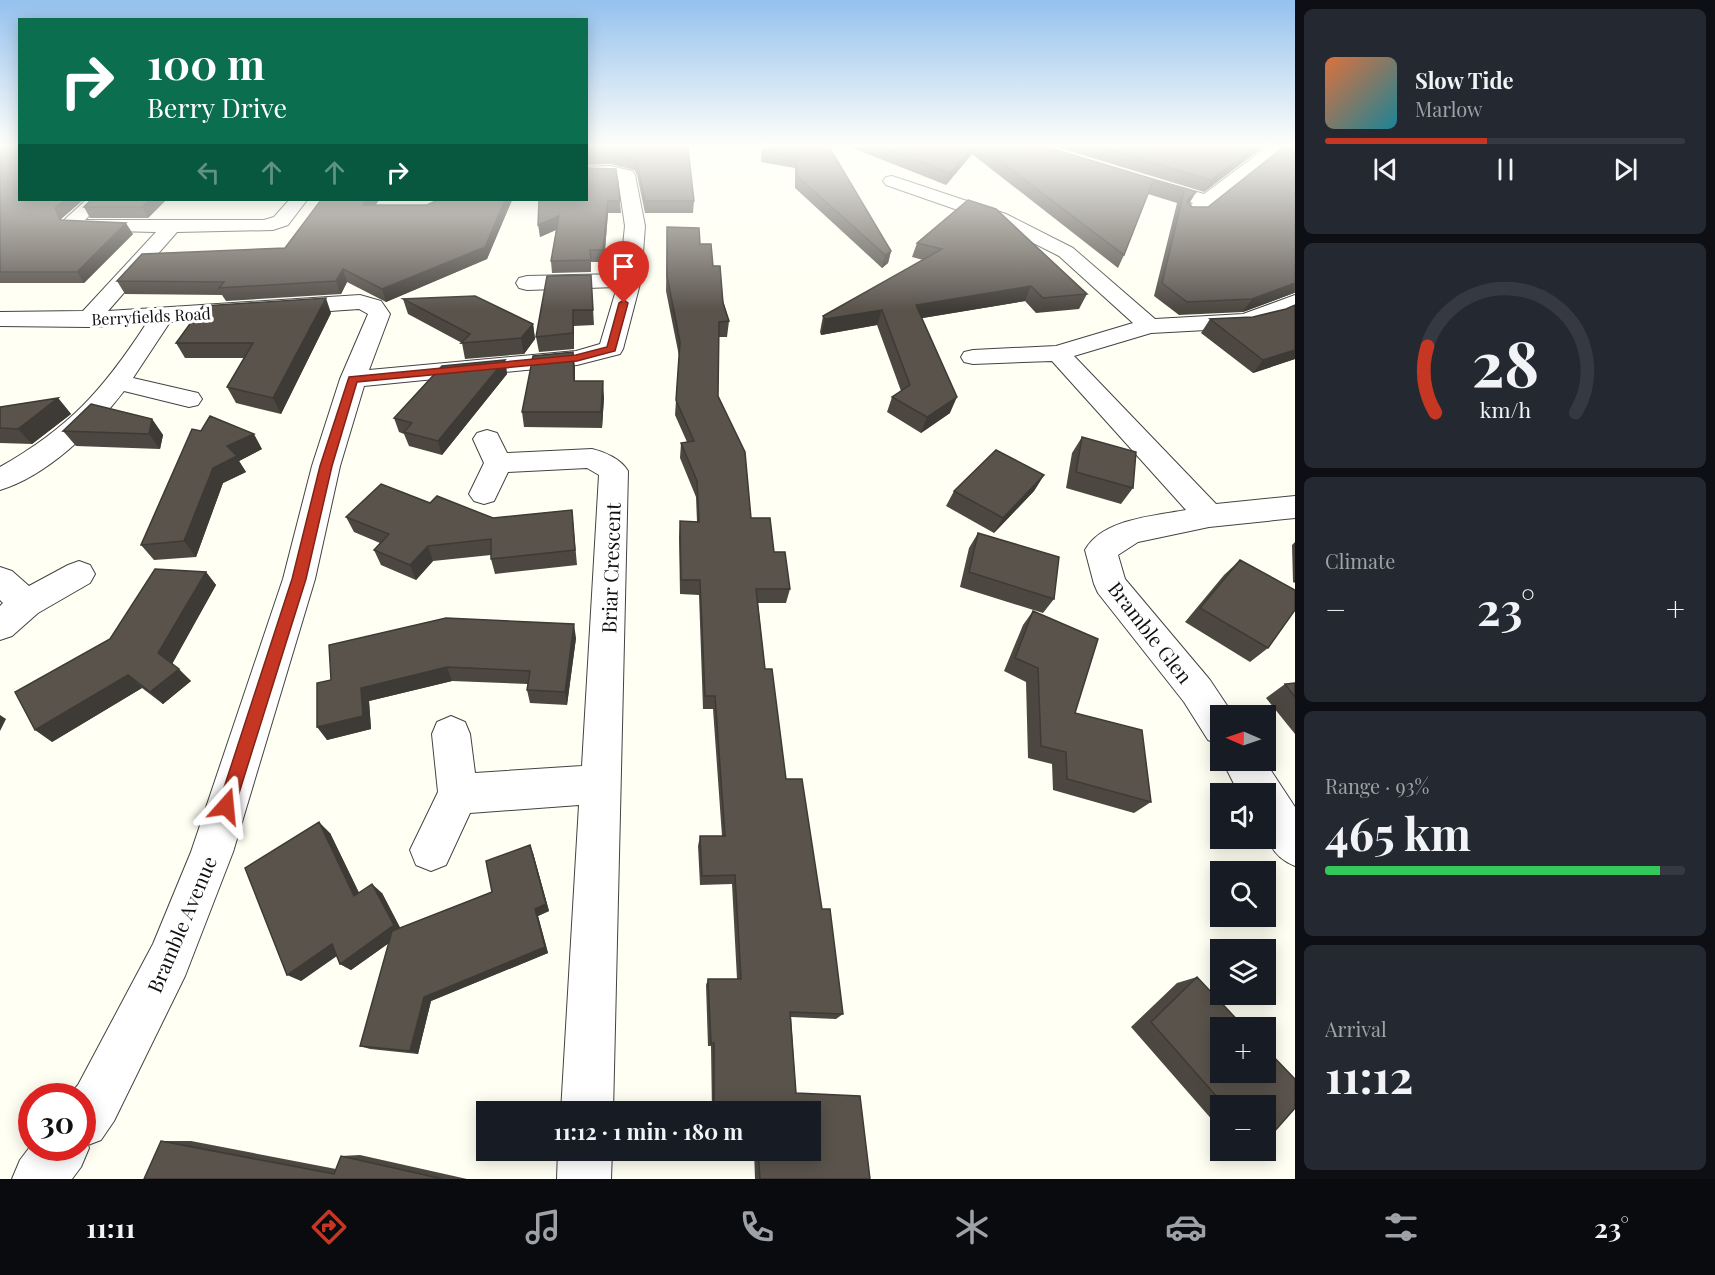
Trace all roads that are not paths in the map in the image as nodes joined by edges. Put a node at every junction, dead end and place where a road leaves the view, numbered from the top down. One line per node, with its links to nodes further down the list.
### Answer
1 (630, 200): 10 (street)
2 (942, 200): 8 (street)
3 (947, 200): 17 (street)
4 (1183, 200): 5 (street)
5 (1208, 200)
6 (95, 201): 9 (street)
7 (297, 201): 9 (street)
8 (925, 211)
9 (171, 227): 16 (street)
10 (630, 280): 11 (street); 19 (street)
11 (520, 284)
12 (1293, 290): 17 (street)
13 (373, 306): 14 (street, Berryfields Road); 19 (street, Bramble Avenue)
14 (162, 316): 16 (street, Berryfields Road); 21 (street)
15 (0, 320): 16 (street, Berryfields Road)
16 (88, 320)
17 (1149, 326): 18 (street)
18 (1058, 353): 20 (street); 26 (street)
19 (353, 379): 39 (street, Bramble Avenue)
20 (985, 379)
21 (118, 381): 22 (street); 24 (street)
22 (189, 399)
23 (490, 465): 33 (street, Briar Crescent)
24 (0, 480)
25 (1295, 507): 26 (street, Bramble Glen)
26 (1209, 516): 31 (street, Bramble Glen)
27 (79, 574): 29 (street)
28 (0, 580): 29 (street)
29 (26, 604): 30 (street)
30 (0, 626)
31 (1210, 711)
32 (451, 734): 34 (street)
33 (601, 784): 34 (street); 38 (street, Briar Crescent)
34 (458, 794): 37 (street)
35 (1276, 816): 36 (street)
36 (1295, 845)
37 (431, 850)
38 (587, 1101)
39 (96, 1103)
40 (52, 1161): 42 (street)
41 (585, 1161): 43 (street)
42 (39, 1179)
43 (584, 1179)

